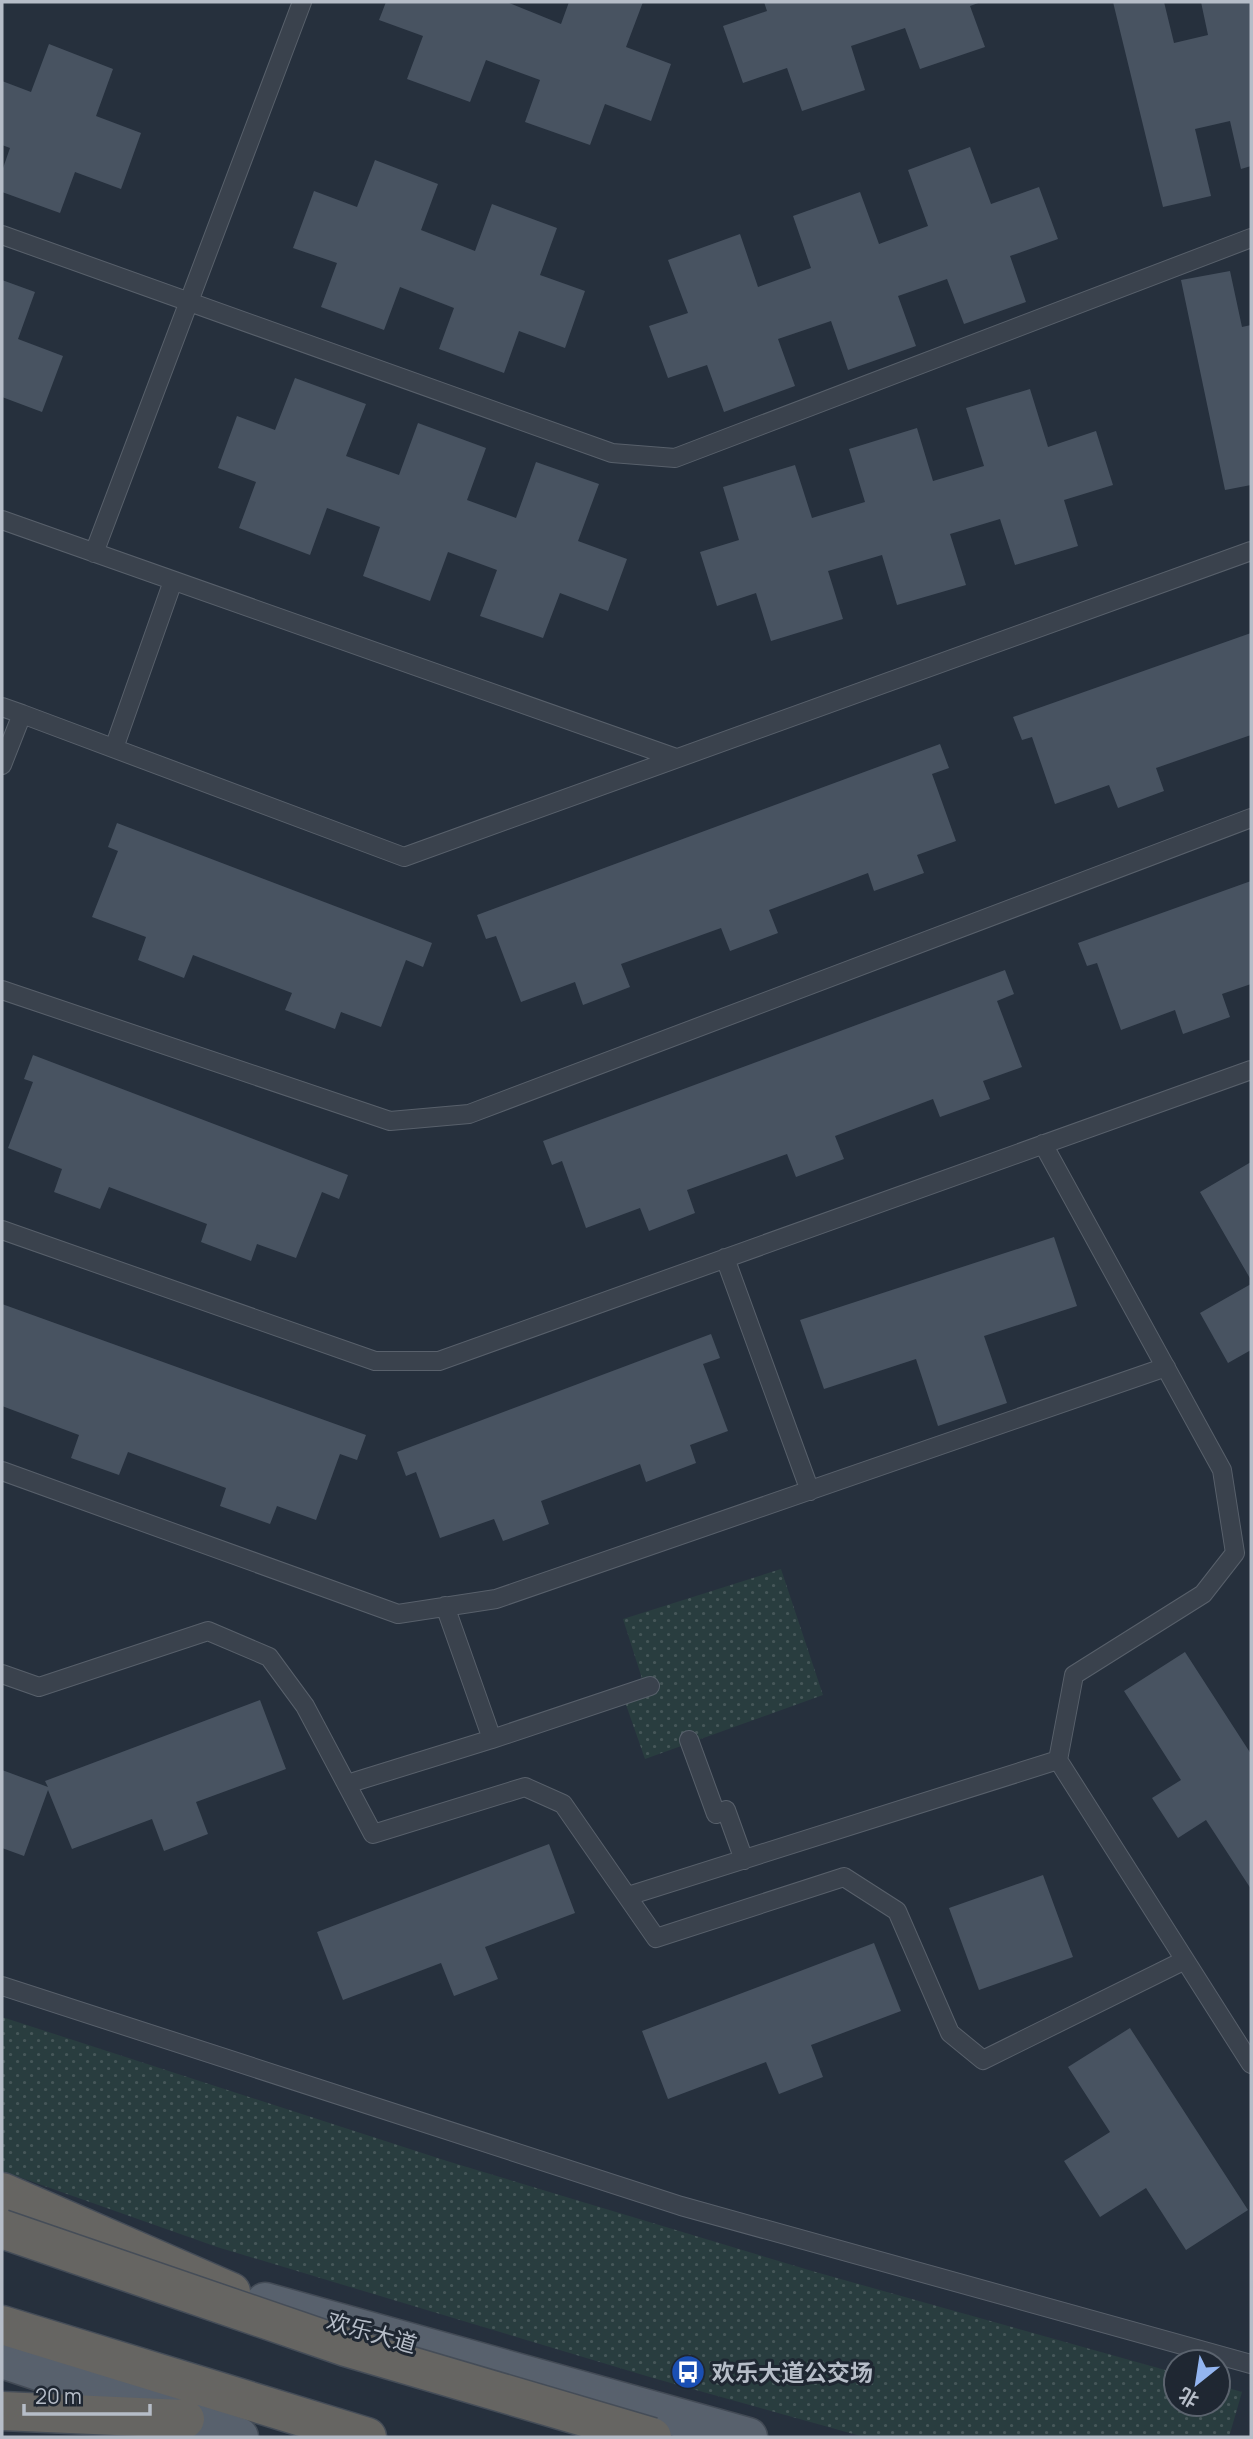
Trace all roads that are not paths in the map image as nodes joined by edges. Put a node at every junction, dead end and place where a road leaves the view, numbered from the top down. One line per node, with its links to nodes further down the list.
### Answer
1 (302, 2): 4 (lane)
2 (2, 235): 4 (lane)
3 (1251, 238): 4 (lane)
4 (189, 301): 7 (lane)
5 (2, 520): 7 (lane)
6 (1251, 551): 12 (lane)
7 (94, 553): 8 (lane)
8 (173, 581): 11 (lane); 12 (lane)
9 (2, 707): 10 (lane)
10 (22, 714): 11 (lane); 13 (lane)
11 (114, 748): 12 (lane)
12 (676, 758)
13 (2, 765)
14 (1251, 818): 15 (lane)
15 (2, 990)
16 (1251, 1070): 17 (lane)
17 (1043, 1144): 19 (lane); 20 (lane)
18 (2, 1230): 19 (lane)
19 (725, 1258): 22 (lane)
20 (1166, 1367): 22 (lane); 28 (lane)
21 (2, 1471): 23 (lane)
22 (810, 1490): 23 (lane)
23 (445, 1606): 26 (lane)
24 (2, 1674): 29 (lane)
25 (650, 1686): 26 (lane)
26 (492, 1739): 29 (lane)
27 (689, 1740): 30 (lane)
28 (1058, 1760): 30 (lane); 32 (lane)
29 (347, 1784): 31 (lane)
30 (744, 1860): 31 (lane)
31 (628, 1896): 32 (lane)
32 (1185, 1960): 34 (lane)
33 (2, 1986): 41 (lane)
34 (1251, 2064)
35 (2, 2192): 38 (highway)
36 (2, 2212): 38 (main road, 欢乐大道)
37 (2, 2229): 44 (highway, 欢乐大道, bridge)
38 (236, 2294): 44 (main road, 欢乐大道)
39 (2, 2325): 46 (highway)
40 (2, 2359): 43 (main road)
41 (1251, 2364)
42 (2, 2411): 43 (highway)
43 (185, 2419): 45 (main road)
44 (646, 2428): 47 (main road, 欢乐大道)
45 (239, 2437)
46 (367, 2437)
47 (748, 2437)

